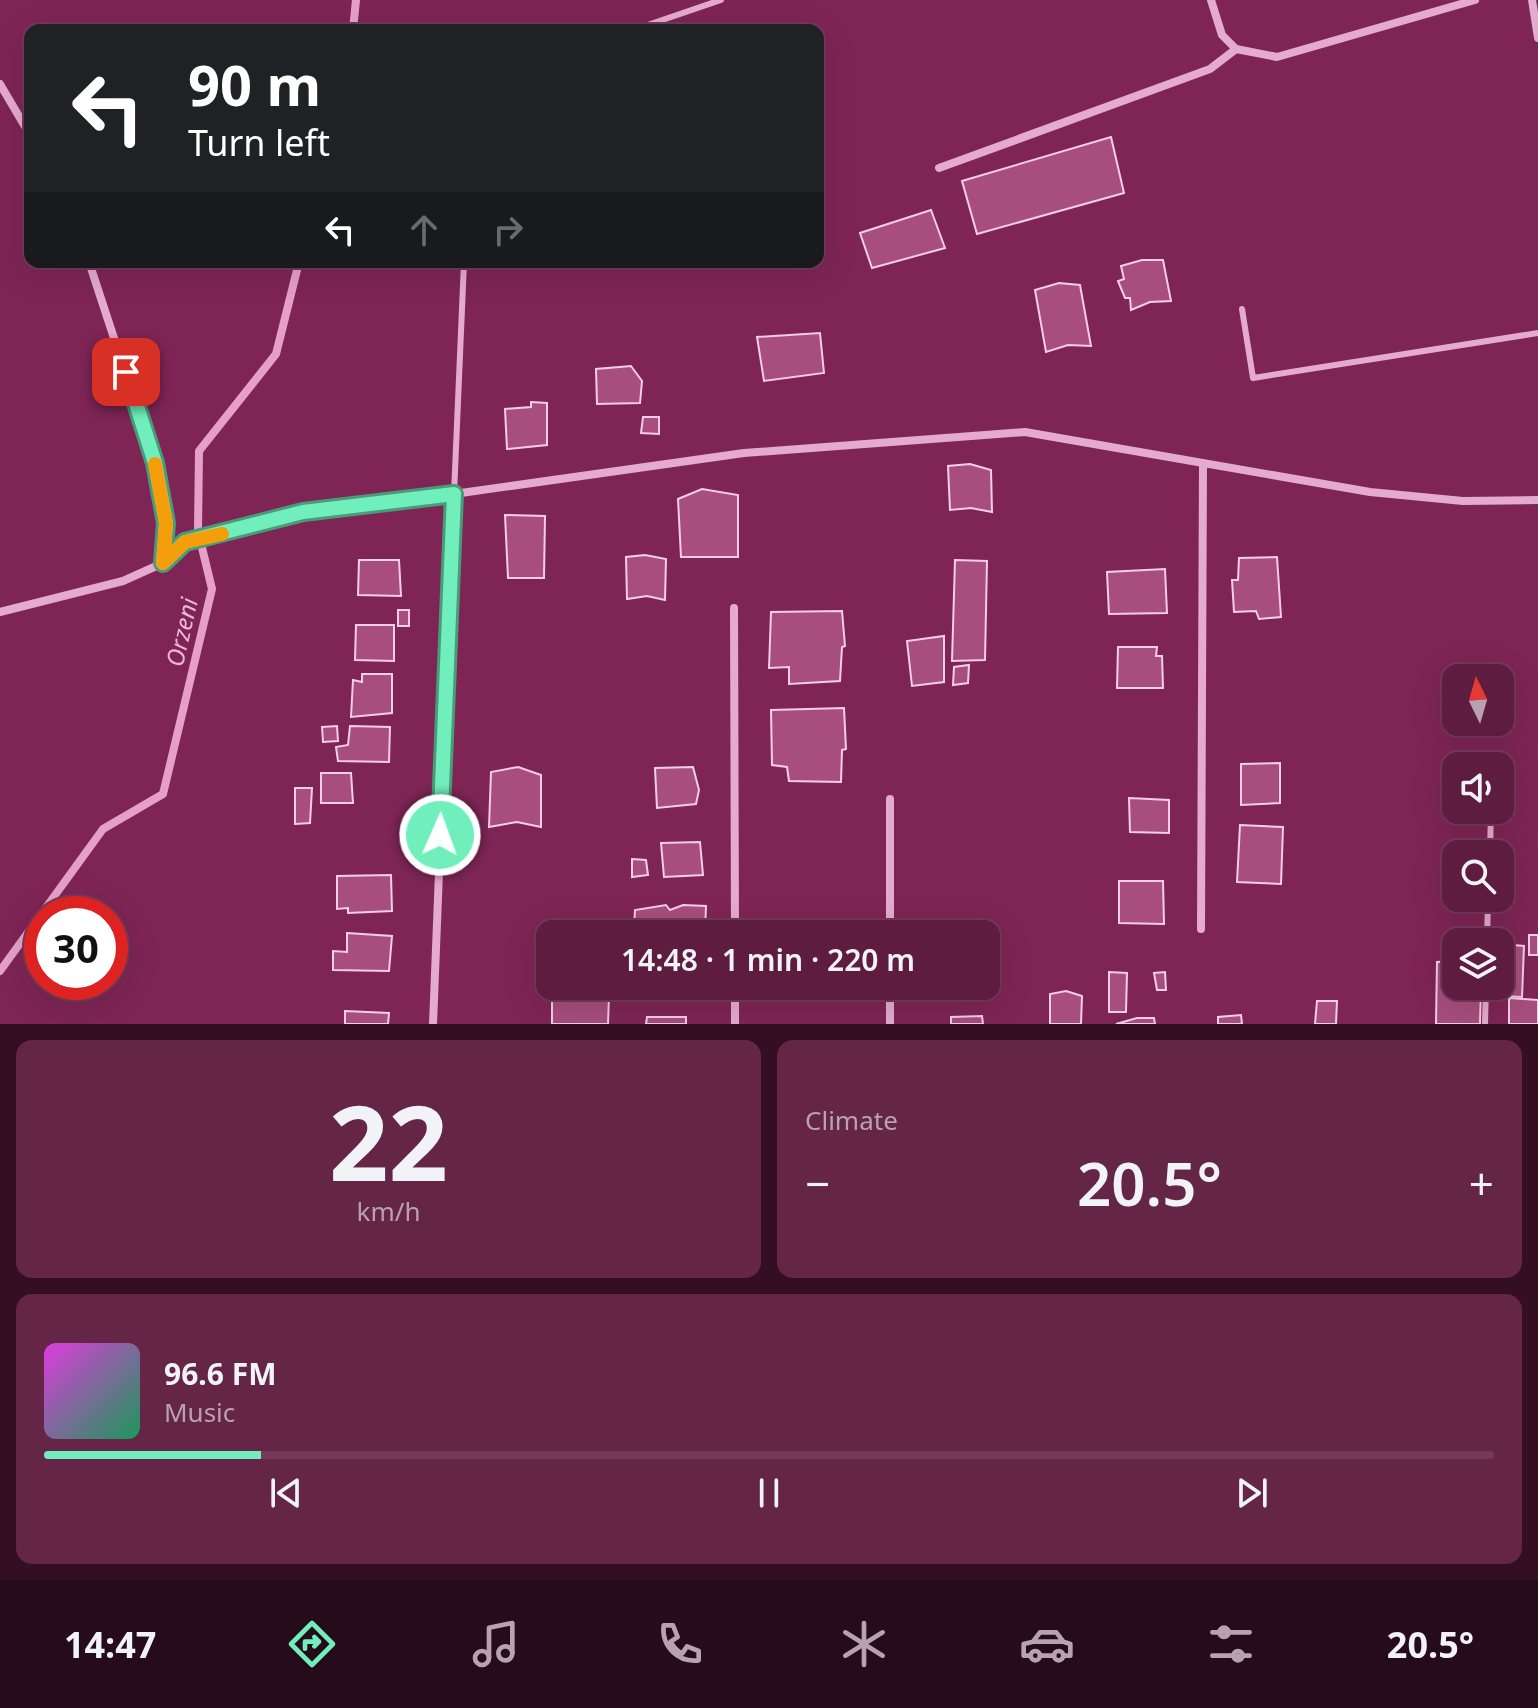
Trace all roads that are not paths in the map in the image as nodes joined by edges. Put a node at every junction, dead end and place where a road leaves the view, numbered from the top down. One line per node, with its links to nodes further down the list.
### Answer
1 (721, 0): 5 (lane)
2 (1211, 0): 7 (street)
3 (1475, 0): 7 (street)
4 (1532, 0): 6 (street)
5 (651, 24)
6 (1538, 38)
7 (1236, 49): 10 (street)
8 (0, 84): 9 (street)
9 (24, 125)
10 (939, 168)
11 (91, 268): 18 (street)
12 (464, 268): 16 (lane)
13 (1242, 309): 14 (lane)
14 (1538, 333)
15 (1203, 464): 16 (street); 17 (street); 24 (street)
16 (454, 494): 18 (lane); 28 (street)
17 (1538, 500)
18 (163, 563): 20 (street)
19 (734, 608): 22 (street)
20 (0, 612)
21 (890, 799): 23 (street)
22 (735, 920)
23 (890, 920)
24 (1201, 929)
25 (735, 1000): 29 (street)
26 (890, 1000): 30 (street)
27 (1486, 1000): 31 (lane)
28 (433, 1024)
29 (735, 1024)
30 (890, 1024)
31 (1485, 1024)

